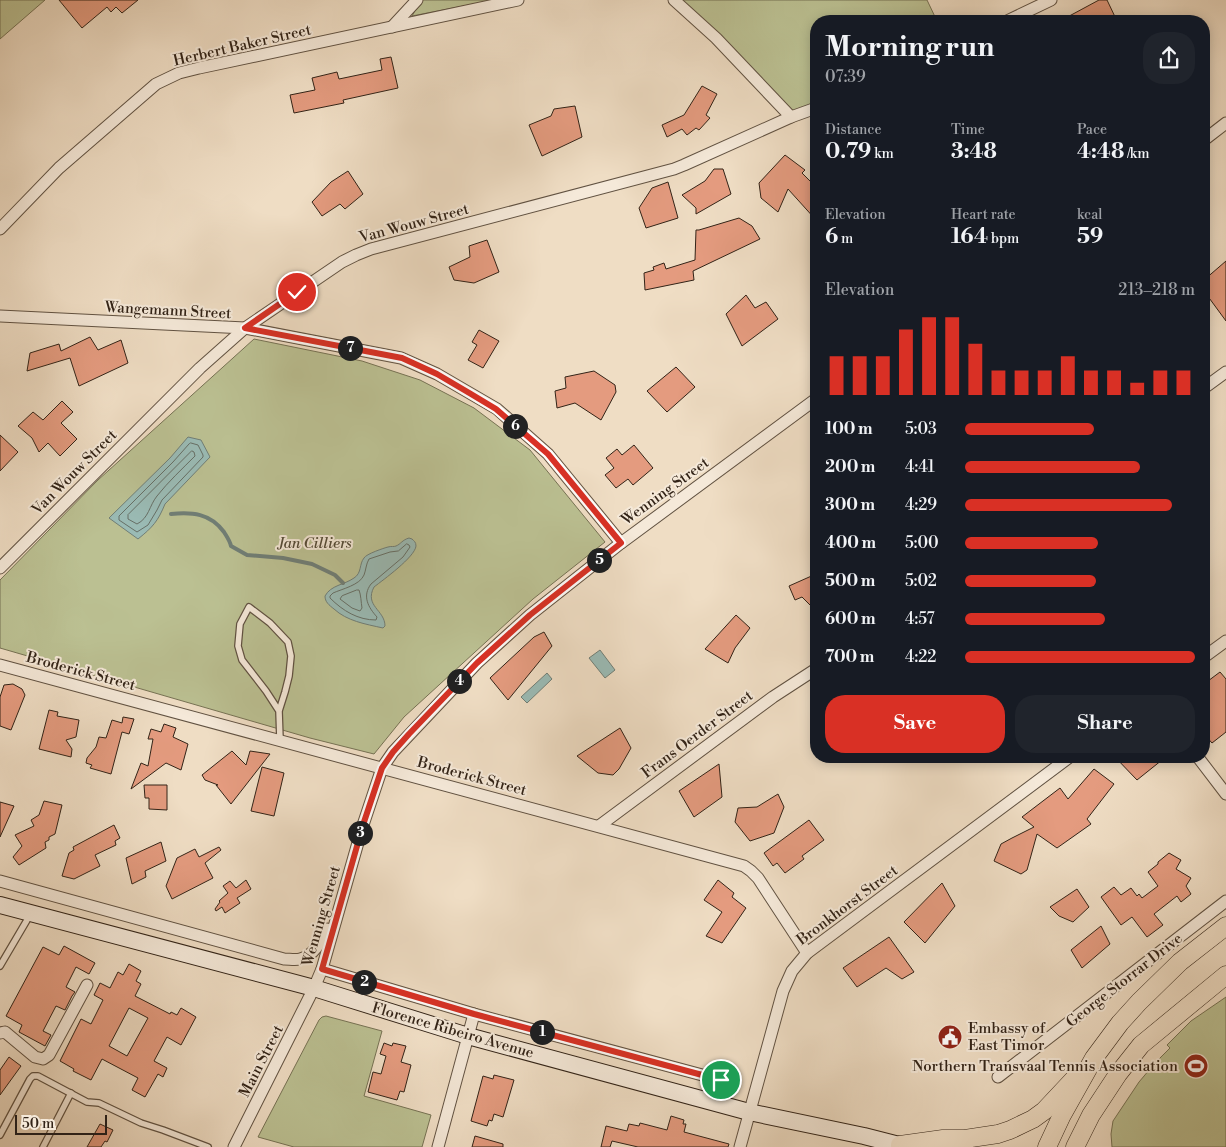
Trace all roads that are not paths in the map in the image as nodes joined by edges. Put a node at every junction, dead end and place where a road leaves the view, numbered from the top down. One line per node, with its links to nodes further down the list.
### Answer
1 (417, 0): 6 (street)
2 (518, 0): 6 (street, Herbert Baker Street)
3 (674, 0): 8 (street)
4 (1051, 0): 5 (street)
5 (1020, 15)
6 (392, 27): 11 (street, Herbert Baker Street)
7 (810, 110): 8 (street, Van Wouw Street)
8 (791, 117): 13 (street, Van Wouw Street)
9 (1226, 123): 10 (street)
10 (1210, 135)
11 (0, 229)
12 (0, 316): 13 (street, Wangemann Street)
13 (245, 328): 17 (street, Wangemann Street); 18 (street, Van Wouw Street)
14 (1226, 372): 15 (street)
15 (1210, 384)
16 (810, 403): 17 (street, Wenning Street)
17 (621, 543): 27 (street, Wenning Street)
18 (0, 568)
19 (1226, 640): 20 (street)
20 (1210, 652)
21 (0, 665): 24 (street, Broderick Street)
22 (810, 673): 29 (street, Frans Oerder Street)
23 (279, 711): 23 (lane); 24 (lane)
24 (280, 740): 27 (street, Broderick Street)
25 (1062, 763): 36 (street, Bronkhorst Street)
26 (1202, 763): 28 (street)
27 (382, 768): 29 (street, Broderick Street); 33 (street, Wenning Street)
28 (1226, 794)
29 (599, 826): 36 (street, Broderick Street)
30 (0, 881): 33 (street)
31 (1226, 901): 46 (street, George Storrar Drive)
32 (0, 905): 34 (main road, Florence Ribeiro Avenue)
33 (338, 908): 38 (street, Wenning Street)
34 (31, 913): 37 (lane); 41 (main road, Florence Ribeiro Avenue)
35 (1226, 926): 45 (main road, George Storrar Drive)
36 (806, 953): 49 (street, Bronkhorst Street)
37 (0, 966)
38 (322, 969): 41 (street, Wenning Street); 42 (street)
39 (1226, 975): 58 (main road)
40 (88, 985): 43 (street)
41 (314, 988): 44 (main road, Florence Ribeiro Avenue); 54 (street, Main Street)
42 (474, 1014): 44 (street); 47 (street)
43 (0, 1034)
44 (468, 1036): 49 (main road, Florence Ribeiro Avenue); 55 (street)
45 (1094, 1058): 51 (main road); 57 (main road, George Storrar Drive)
46 (998, 1077)
47 (721, 1080)
48 (71, 1093): 50 (lane); 52 (lane); 53 (lane)
49 (749, 1112): 51 (main road, Florence Ribeiro Avenue); 56 (street, Bronkhorst Street)
50 (0, 1135)
51 (904, 1146)
52 (43, 1147)
53 (208, 1147)
54 (234, 1147)
55 (438, 1147)
56 (740, 1147)
57 (1047, 1147)
58 (1075, 1147)

